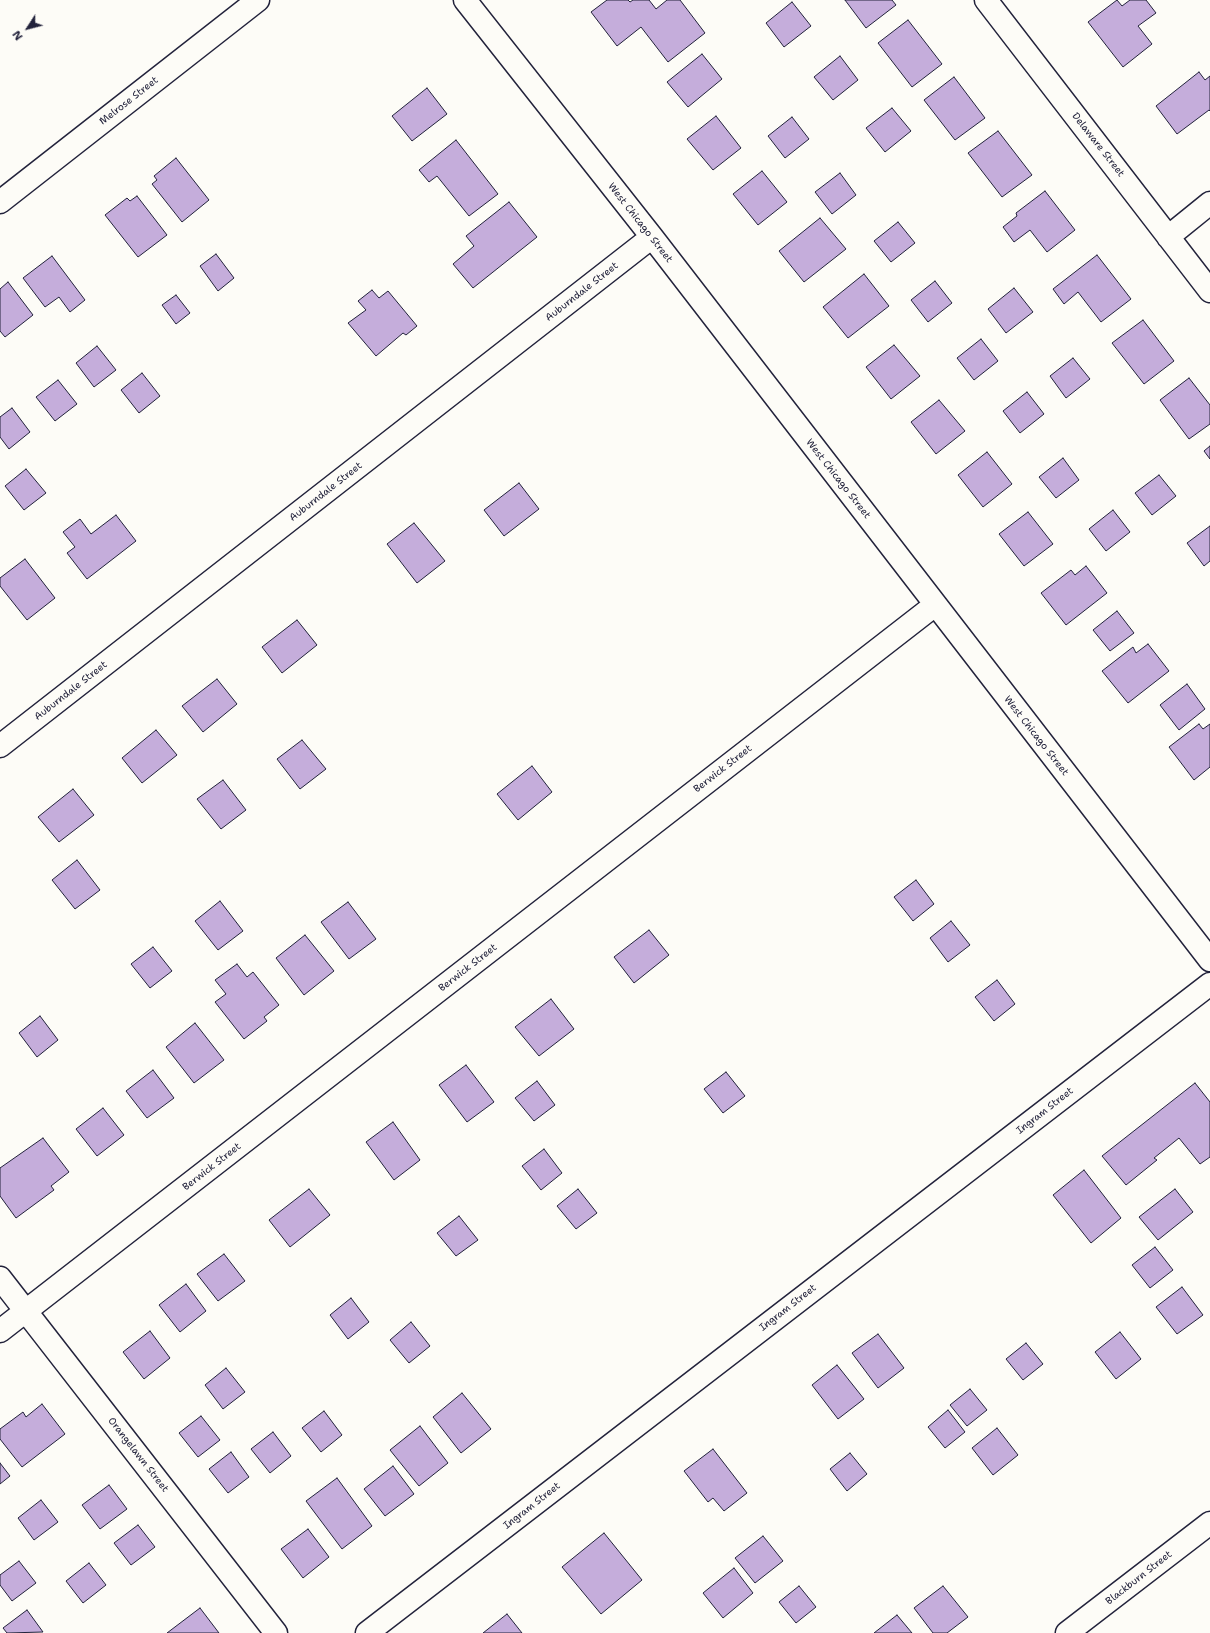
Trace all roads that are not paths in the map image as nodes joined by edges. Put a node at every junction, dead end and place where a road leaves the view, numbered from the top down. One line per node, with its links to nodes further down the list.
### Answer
1 (258, 0): 4 (street, Melrose Street)
2 (465, 0): 6 (street, West Chicago Street)
3 (986, 0): 7 (street, Delaware Street)
4 (0, 202)
5 (1210, 203): 7 (street)
6 (652, 237): 9 (street, West Chicago Street); 10 (street, Auburndale Street)
7 (1168, 237): 8 (street, Delaware Street)
8 (1210, 291)
9 (935, 605): 11 (street, West Chicago Street); 14 (street, Berwick Street)
10 (0, 746)
11 (1210, 960)
12 (1210, 984): 18 (street, Ingram Street)
13 (0, 1278): 14 (street, Orangelawn Street)
14 (25, 1311): 15 (street, Berwick Street); 17 (street, Orangelawn Street)
15 (0, 1331)
16 (1210, 1523): 19 (street, Blackburn Street)
17 (276, 1633)
18 (367, 1633)
19 (1068, 1633)

